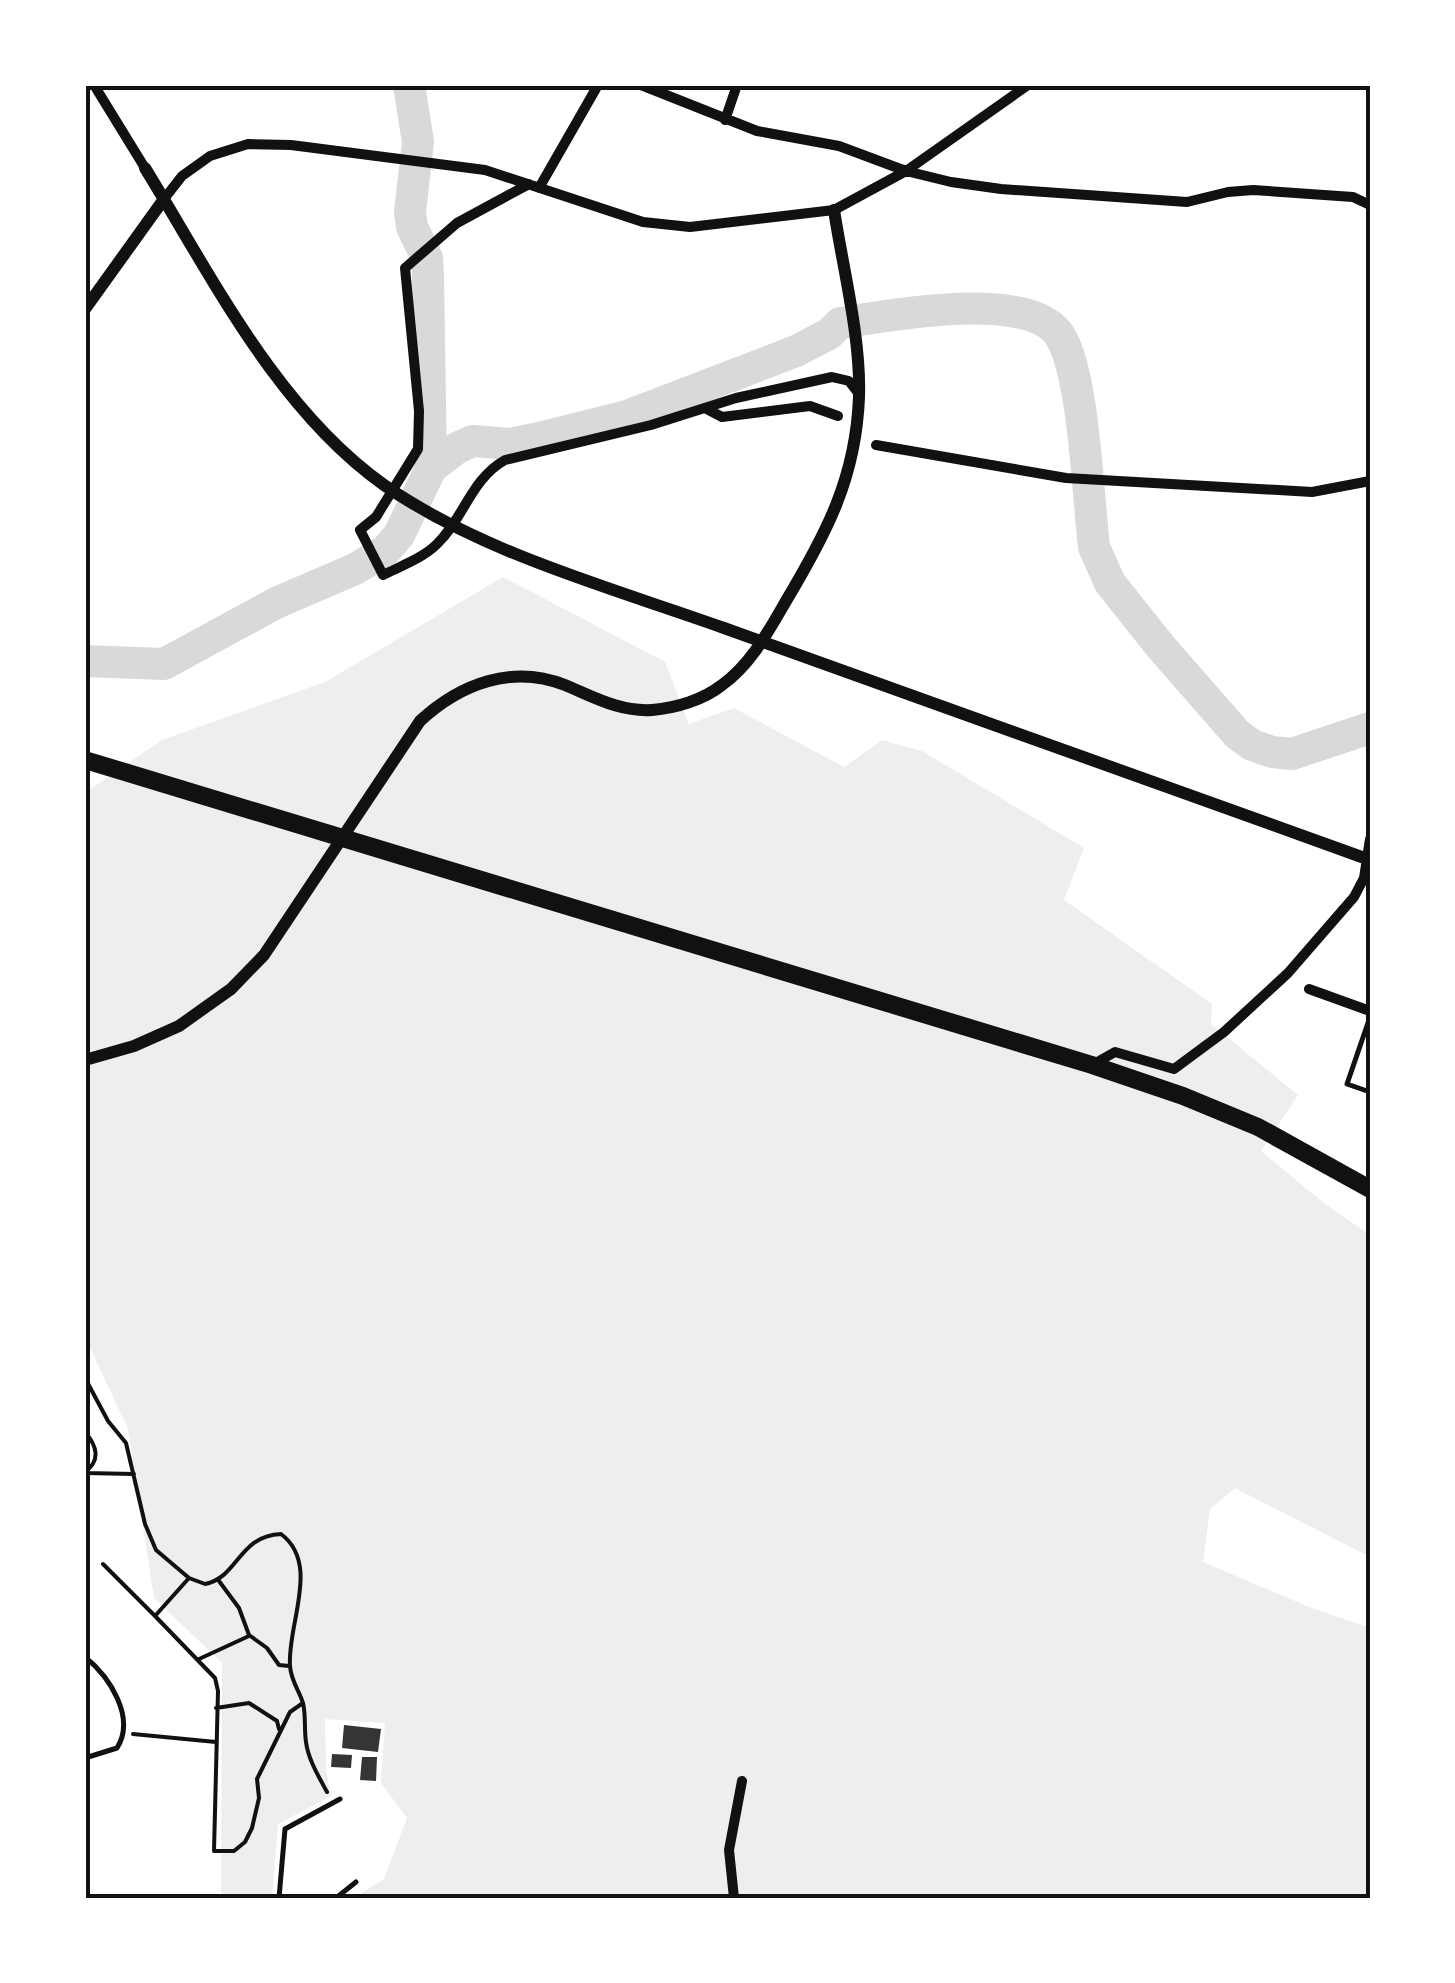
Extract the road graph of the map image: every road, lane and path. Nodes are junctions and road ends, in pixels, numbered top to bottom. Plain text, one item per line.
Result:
1 (94, 85) edge
2 (598, 85) edge
3 (640, 85) edge
4 (738, 85) edge
5 (1028, 85) edge
6 (725, 120) junction
7 (145, 168) joint
8 (906, 171) junction
9 (534, 186) junction
10 (164, 199) junction
11 (1370, 205) edge
12 (834, 210) junction
13 (85, 308) edge
14 (859, 395) junction
15 (705, 408) junction
16 (838, 416) dead end
17 (876, 444) dead end
18 (1370, 481) edge
19 (762, 642) junction
20 (85, 760) edge
21 (342, 836) junction
22 (1370, 839) edge
23 (1369, 859) edge
24 (1309, 990) dead end
25 (1370, 1014) edge
26 (85, 1060) edge
27 (1092, 1065) junction
28 (1370, 1092) edge
29 (1370, 1189) edge
30 (86, 1383) edge
31 (85, 1432) edge
32 (85, 1472) edge
33 (134, 1474) junction
34 (103, 1564) dead end
35 (189, 1578) junction
36 (220, 1582) junction
37 (154, 1616) junction
38 (249, 1636) junction
39 (85, 1658) edge
40 (199, 1659) junction
41 (290, 1666) junction
42 (303, 1702) junction
43 (216, 1708) junction
44 (280, 1732) junction
45 (124, 1733) junction
46 (216, 1742) junction
47 (85, 1758) edge
48 (742, 1781) dead end
49 (327, 1792) dead end
50 (340, 1799) dead end
51 (356, 1882) dead end
52 (280, 1898) edge
53 (336, 1898) edge
54 (734, 1898) edge

1 - 7 street
2 - 9 street
3 - 6 street
4 - 6 street
5 - 8 street
6 - 8 street
7 - 10 street
8 - 11 street
8 - 12 street
9 - 10 street
9 - 12 street
9 - 15 street
10 - 13 street
10 - 19 street
12 - 14 street
14 - 15 street
14 - 19 street
15 - 16 street
17 - 18 street
19 - 21 street
19 - 23 street
20 - 21 highway
21 - 26 street
21 - 27 highway
22 - 23 street
23 - 27 street
24 - 25 street
25 - 28 lane
27 - 29 highway
30 - 33 path
31 - 32 path
32 - 33 path
33 - 35 path
34 - 37 path
35 - 36 path
35 - 37 path
36 - 38 path
36 - 41 path
37 - 40 path
38 - 40 path
38 - 41 path
39 - 45 lane
40 - 43 path
41 - 42 path
42 - 44 path
42 - 49 path
43 - 44 path
43 - 46 path
44 - 46 path
45 - 46 path
45 - 47 lane
48 - 54 street
50 - 52 lane
51 - 53 lane

